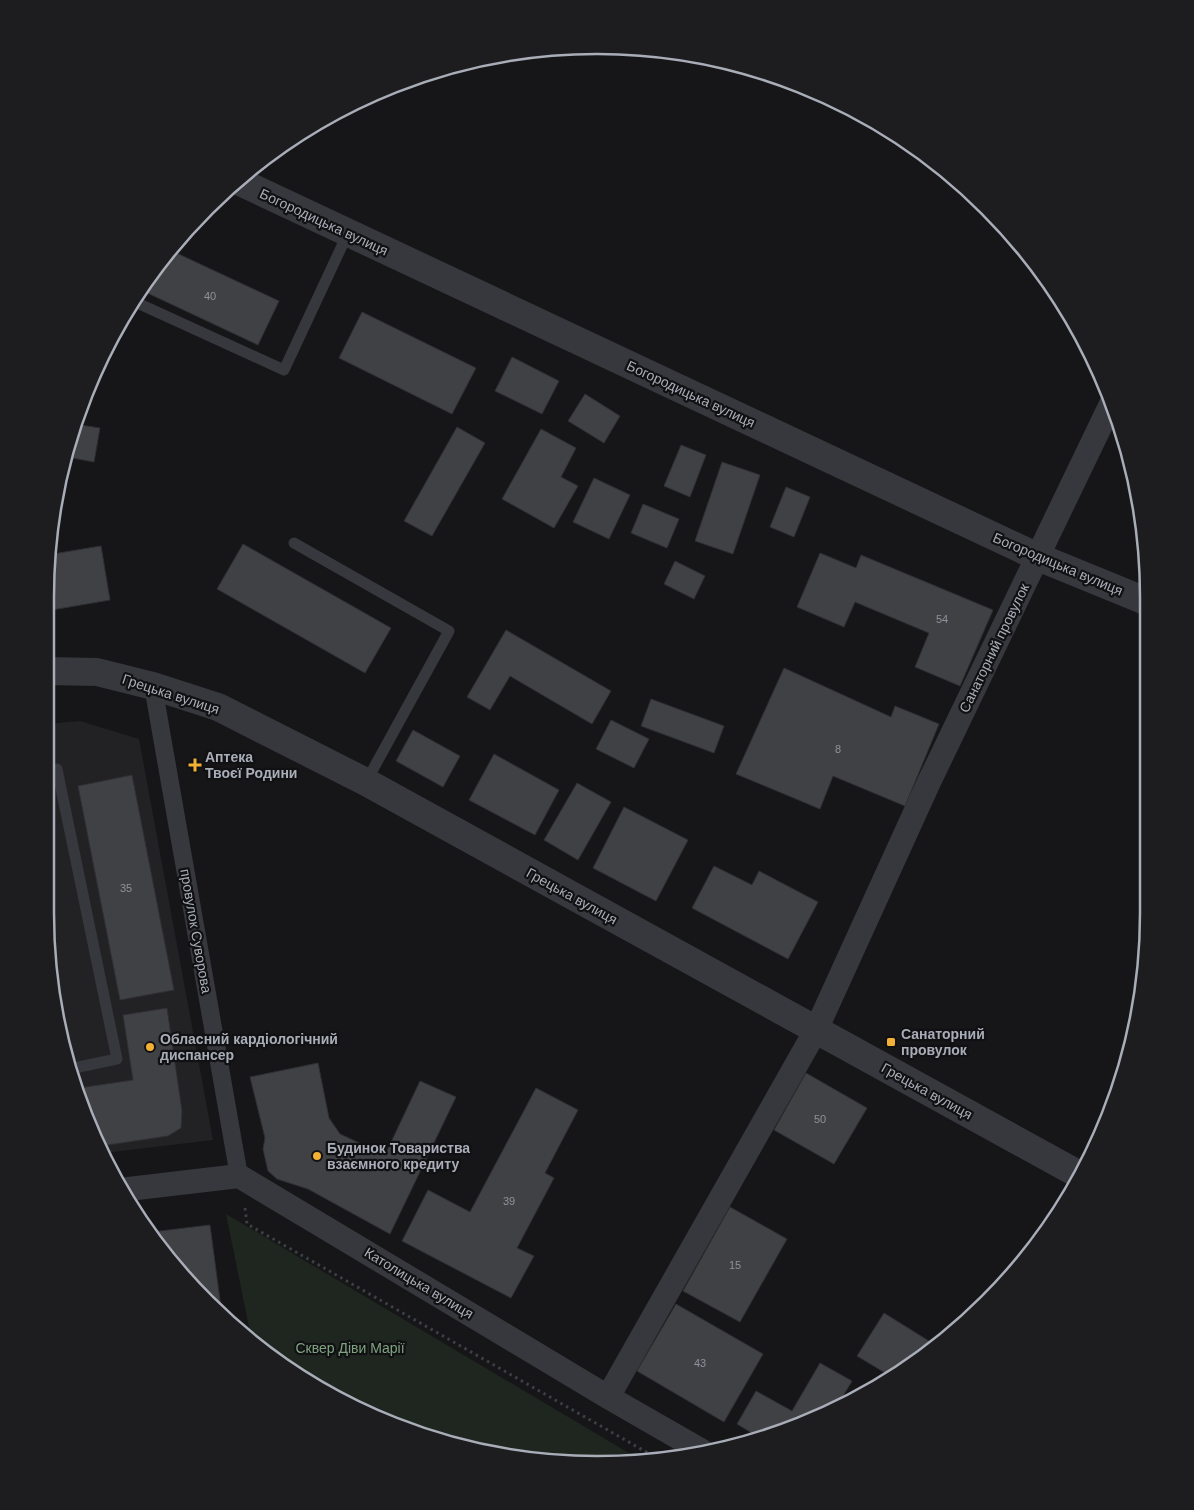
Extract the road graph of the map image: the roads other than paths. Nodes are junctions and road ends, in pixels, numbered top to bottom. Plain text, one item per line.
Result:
1 (245, 184) edge
2 (348, 233) junction
3 (140, 304) edge
4 (1107, 412) edge
5 (294, 543) dead end
6 (1038, 557) junction
7 (1140, 599) edge
8 (54, 671) edge
9 (154, 686) junction
10 (57, 769) dead end
11 (366, 782) junction
12 (816, 1030) junction
13 (76, 1068) edge
14 (1074, 1172) edge
15 (239, 1176) junction
16 (129, 1189) edge
17 (608, 1397) junction
18 (696, 1447) edge

1 - 2 street, Богородицька вулиця
2 - 3 lane
2 - 6 street, Богородицька вулиця
4 - 6 street, Санаторний провулок
5 - 11 lane
6 - 7 street, Богородицька вулиця
6 - 12 street, Санаторний провулок
8 - 9 street, Грецька вулиця
9 - 11 street, Грецька вулиця
9 - 15 street, провулок Суворова
10 - 13 lane
11 - 12 street, Грецька вулиця
12 - 14 street, Грецька вулиця
12 - 17 street, Санаторний провулок
15 - 16 street
15 - 17 street, Католицька вулиця
17 - 18 street, Католицька вулиця

